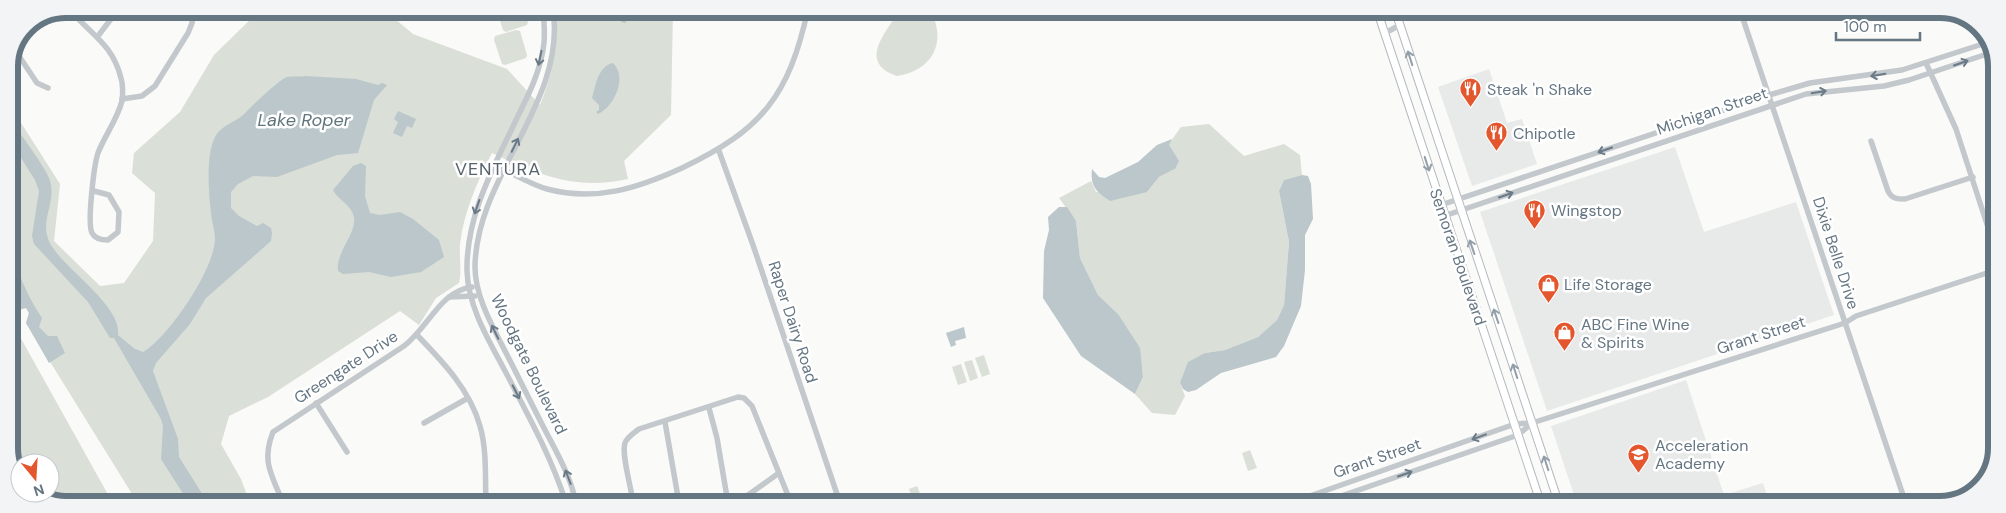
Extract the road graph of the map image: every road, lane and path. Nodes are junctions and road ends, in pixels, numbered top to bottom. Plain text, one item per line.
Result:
1 (79, 18) edge
2 (192, 18) edge
3 (543, 18) edge
4 (552, 18) edge
5 (806, 18) edge
6 (1380, 18) edge
7 (1398, 18) edge
8 (1743, 18) edge
9 (111, 19) dead end
10 (1400, 25) junction
11 (1385, 32) junction
12 (98, 36) junction
13 (1983, 44) edge
14 (1987, 54) edge
15 (18, 55) edge
16 (1926, 63) junction
17 (1929, 73) junction
18 (48, 88) dead end
19 (1769, 95) junction
20 (122, 99) junction
21 (1772, 105) junction
22 (1871, 141) dead end
23 (719, 150) junction
24 (495, 165) junction
25 (504, 170) junction
26 (1972, 177) junction
27 (94, 191) junction
28 (1456, 200) junction
29 (1440, 206) junction
30 (1460, 210) junction
31 (1444, 216) junction
32 (1988, 227) edge
33 (1988, 273) edge
34 (478, 286) junction
35 (468, 287) junction
36 (480, 295) junction
37 (471, 296) junction
38 (450, 297) junction
39 (1845, 323) junction
40 (418, 336) junction
41 (512, 364) junction
42 (504, 368) junction
43 (468, 398) junction
44 (316, 403) junction
45 (709, 408) junction
46 (665, 422) junction
47 (424, 423) dead end
48 (1532, 423) junction
49 (1515, 424) junction
50 (1518, 434) junction
51 (347, 452) dead end
52 (1419, 459) junction
53 (1422, 468) junction
54 (779, 473) junction
55 (1356, 480) junction
56 (1359, 490) junction
57 (280, 496) edge
58 (486, 496) edge
59 (563, 496) edge
60 (574, 496) edge
61 (633, 496) edge
62 (678, 496) edge
63 (727, 496) edge
64 (747, 496) edge
65 (788, 496) edge
66 (838, 496) edge
67 (1310, 496) edge
68 (1341, 496) edge
69 (1538, 496) edge
70 (1556, 496) edge
71 (1903, 496) edge

1 - 12 street
2 - 20 street
3 -> 24 street, Woodgate Boulevard
25 -> 4 street, Woodgate Boulevard
5 - 23 street
6 - 11 main road, Semoran Boulevard
7 - 10 main road, Semoran Boulevard
8 - 19 street, Dixie Belle Drive
9 - 12 street
10 - 11 street
28 -> 10 main road, Semoran Boulevard
11 -> 29 main road, Semoran Boulevard
12 - 20 street
13 - 16 street, Michigan Street
17 -> 14 street, Michigan Street
15 - 18 street
16 - 17 street
16 -> 19 street, Michigan Street
21 -> 17 street, Michigan Street
17 - 26 street
19 - 21 street, Dixie Belle Drive
19 -> 28 street, Michigan Street
20 - 27 street
30 -> 21 street, Michigan Street
21 - 39 street, Dixie Belle Drive
22 - 26 street
23 - 25 street
23 - 66 street, Raper Dairy Road
24 - 25 street
24 -> 35 street, Woodgate Boulevard
25 - 34 street, Woodgate Boulevard
26 - 32 street
27 - 27 street
28 - 29 street, Michigan Street
28 - 30 main road, Semoran Boulevard
29 - 31 main road, Semoran Boulevard
30 - 31 street, Michigan Street
48 -> 30 main road, Semoran Boulevard
31 - 49 main road, Semoran Boulevard
33 - 39 street, Grant Street
34 - 35 street, Greengate Drive
34 - 36 street, Woodgate Boulevard
35 - 37 street, Woodgate Boulevard
35 - 38 street, Greengate Drive
36 - 37 street
41 -> 36 street, Woodgate Boulevard
37 - 38 street
37 - 42 street, Woodgate Boulevard
38 - 40 street, Greengate Drive
39 - 48 street, Grant Street
39 - 71 street, Dixie Belle Drive
40 - 43 street
40 - 44 street, Greengate Drive
41 - 42 street
60 -> 41 street, Woodgate Boulevard
42 -> 59 street, Woodgate Boulevard
43 - 47 street
43 - 58 street
44 - 51 street
44 - 57 street, Greengate Drive
45 - 46 street
45 - 54 street
45 - 63 street
46 - 61 street
46 - 62 street
48 - 49 street, Grant Street
48 - 50 street, Grant Street
70 -> 48 main road, Semoran Boulevard
49 - 50 main road, Semoran Boulevard
49 -> 52 street, Grant Street
50 - 53 street, Grant Street
50 - 69 main road, Semoran Boulevard
52 - 53 street
52 - 55 street, Grant Street
56 -> 53 street, Grant Street
54 - 64 street
54 - 65 street
55 - 56 street
55 - 67 street, Grant Street
56 - 68 street, Grant Street

